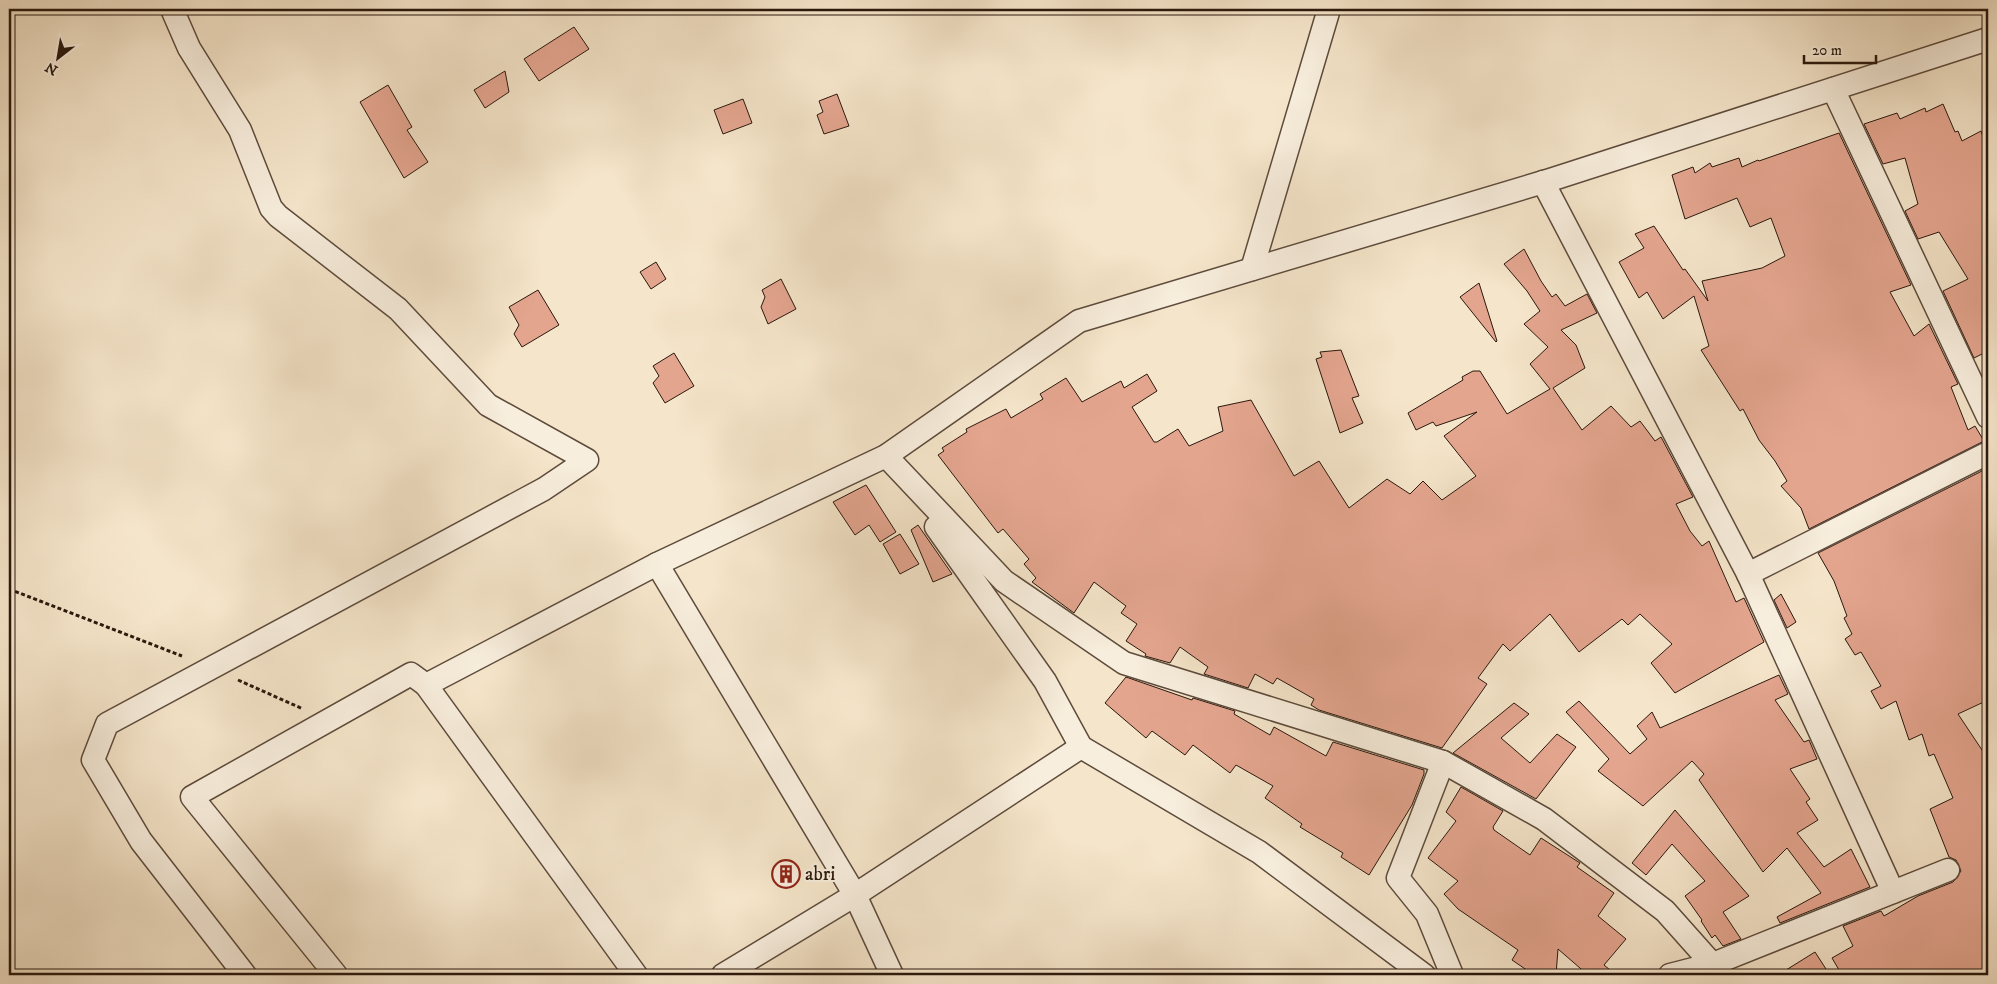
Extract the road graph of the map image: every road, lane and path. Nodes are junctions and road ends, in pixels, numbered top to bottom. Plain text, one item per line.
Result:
1 (172, 9) edge
2 (1329, 9) edge
3 (1988, 39) edge
4 (1833, 89) junction
5 (1543, 182) junction
6 (1252, 269) junction
7 (1988, 417) edge
8 (1988, 453) edge
9 (886, 456) junction
10 (657, 564) junction
11 (1748, 574) junction
12 (9, 589) edge
13 (211, 667) junction
14 (426, 685) junction
15 (329, 720) junction
16 (1081, 747) junction
17 (1443, 762) junction
18 (1948, 870) dead end
19 (1893, 892) junction
20 (855, 895) junction
21 (1718, 970) edge
22 (245, 975) edge
23 (336, 975) edge
24 (636, 975) edge
25 (723, 975) edge
26 (892, 975) edge
27 (1424, 975) edge
28 (1452, 975) edge
29 (1670, 975) edge

1 - 13 street
2 - 6 street
3 - 4 street
4 - 5 street
4 - 7 street
5 - 6 street
5 - 11 street
6 - 9 street
8 - 11 street
9 - 10 street
9 - 16 street
9 - 17 street
10 - 14 street
10 - 20 street
11 - 19 street
12 - 13 path
13 - 15 path
13 - 22 street
14 - 15 street
14 - 24 street
15 - 23 street
16 - 20 street
16 - 27 street
17 - 21 street
17 - 28 street
18 - 19 street
19 - 21 street
20 - 25 street
20 - 26 street
21 - 29 street

